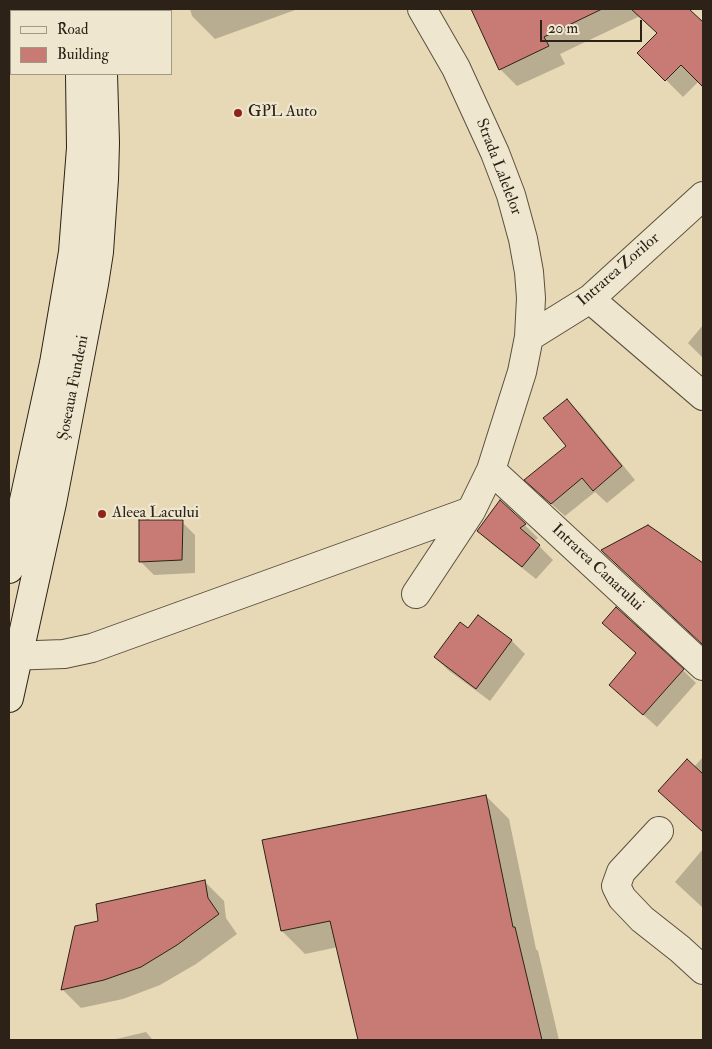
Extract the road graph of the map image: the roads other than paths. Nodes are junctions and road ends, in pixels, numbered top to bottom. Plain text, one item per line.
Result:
1 (422, 9) edge
2 (80, 75) edge
3 (102, 75) edge
4 (703, 196) edge
5 (590, 299) junction
6 (529, 337) junction
7 (703, 396) edge
8 (491, 470) junction
9 (471, 511) junction
10 (9, 569) edge
11 (416, 594) dead end
12 (13, 656) edge
13 (703, 666) edge
14 (9, 698) edge
15 (659, 831) dead end
16 (703, 970) edge

1 - 6 street, Strada Lalelelor
2 - 10 street, Șoseaua Fundeni
3 - 12 street, Șoseaua Fundeni
4 - 5 street, Intrarea Zorilor
5 - 6 street, Intrarea Zorilor
5 - 7 street
6 - 8 street, Strada Lalelelor
8 - 9 street, Strada Lalelelor
8 - 13 street, Intrarea Canarului
9 - 11 street, Strada Lalelelor
9 - 12 street
12 - 14 street, Șoseaua Fundeni
15 - 16 street

